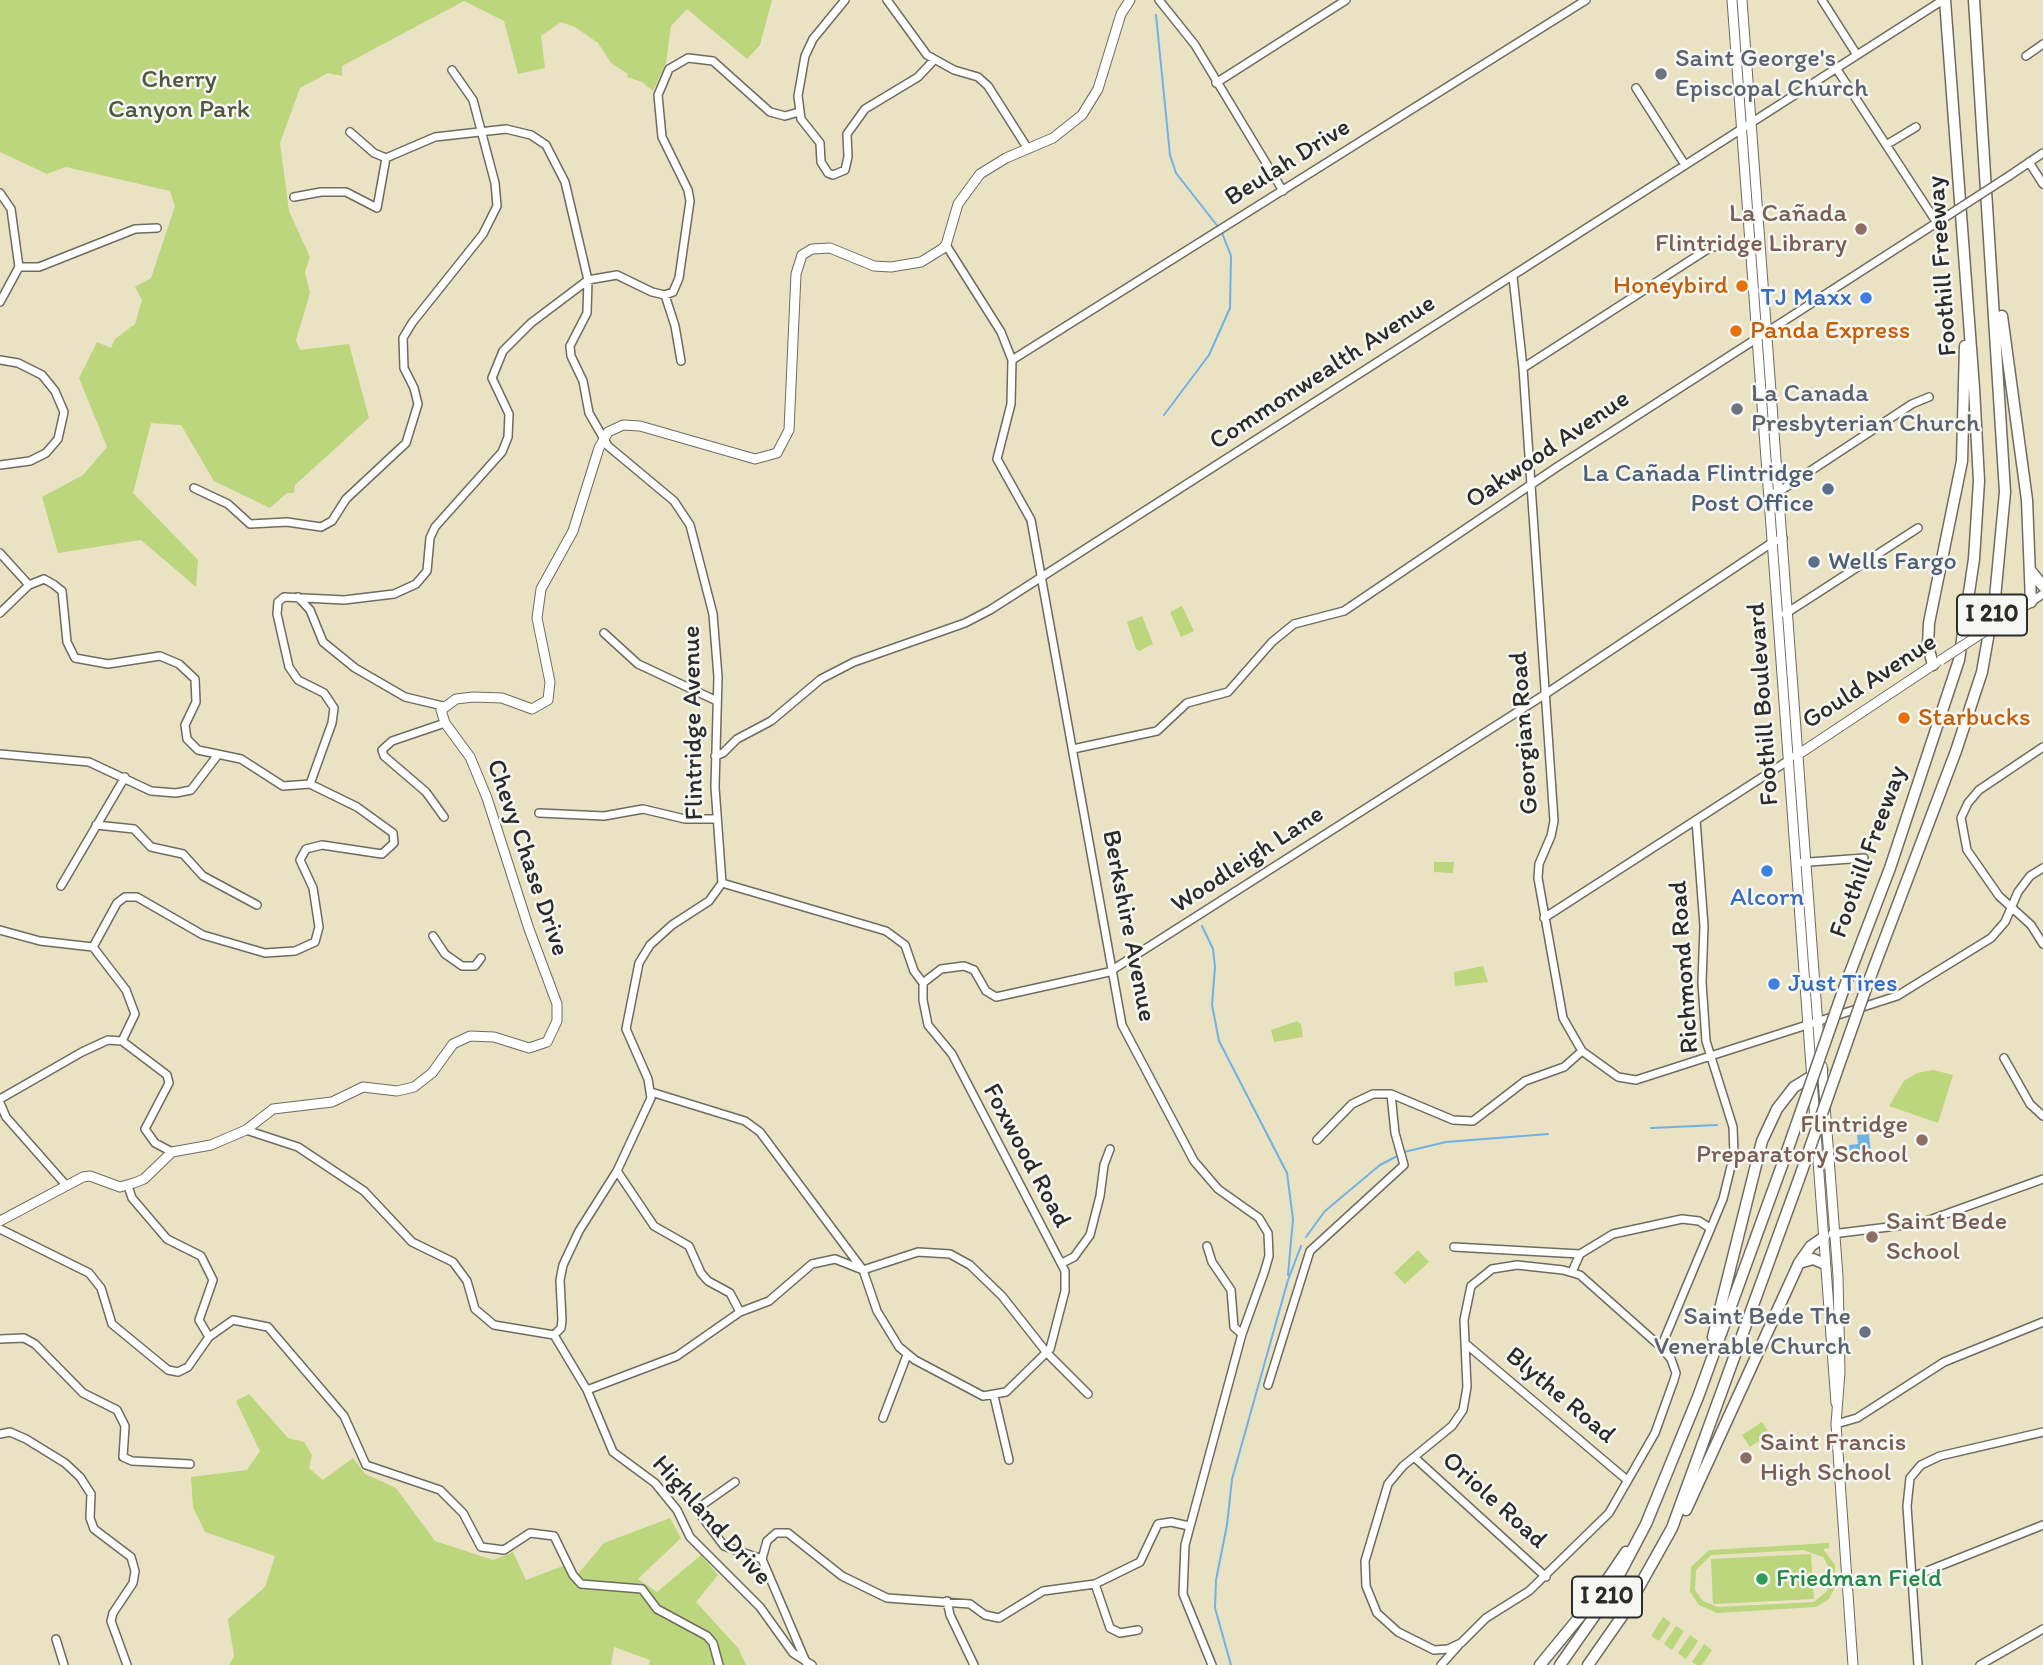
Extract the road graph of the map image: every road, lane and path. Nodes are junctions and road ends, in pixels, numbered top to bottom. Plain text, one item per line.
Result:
1 (845, 0) edge
2 (887, 0) edge
3 (1130, 0) edge
4 (1158, 0) edge
5 (1346, 0) edge
6 (1586, 0) edge
7 (1732, 0) edge
8 (1742, 0) edge
9 (1822, 0) edge
10 (1937, 2) edge
11 (1974, 4) edge
12 (2043, 44) edge
13 (1857, 55) junction
14 (2025, 56) dead end
15 (934, 60) junction
16 (1836, 68) junction
17 (452, 70) dead end
18 (1216, 83) junction
19 (1636, 88) dead end
20 (799, 112) junction
21 (1750, 124) junction
22 (1916, 127) dead end
23 (1741, 130) junction
24 (481, 131) junction
25 (350, 132) dead end
26 (1886, 145) junction
27 (1028, 149) junction
28 (2043, 153) edge
29 (386, 158) junction
30 (2029, 162) junction
31 (1685, 165) junction
32 (2043, 184) edge
33 (1283, 191) junction
34 (0, 193) edge
35 (294, 197) dead end
36 (1988, 219) junction
37 (1940, 220) junction
38 (157, 228) dead end
39 (1759, 243) junction
40 (1749, 244) junction
41 (946, 245) junction
42 (19, 267) junction
43 (1513, 277) junction
44 (587, 280) junction
45 (1965, 280) junction
46 (665, 295) junction
47 (0, 302) edge
48 (1767, 333) junction
49 (1756, 340) junction
50 (0, 360) edge
51 (681, 360) dead end
52 (1012, 360) junction
53 (1523, 368) junction
54 (1929, 397) dead end
55 (604, 438) junction
56 (0, 465) edge
57 (1529, 487) junction
58 (194, 488) dead end
59 (1775, 493) junction
60 (1918, 528) dead end
61 (1783, 538) junction
62 (1773, 542) junction
63 (0, 553) edge
64 (2029, 568) junction
65 (1042, 577) junction
66 (29, 585) junction
67 (2043, 586) edge
68 (2043, 594) edge
69 (298, 596) junction
70 (2031, 602) junction
71 (1788, 611) junction
72 (0, 613) edge
73 (1779, 619) junction
74 (604, 633) dead end
75 (1937, 663) junction
76 (1544, 695) junction
77 (717, 701) junction
78 (443, 706) junction
79 (445, 723) junction
80 (2043, 747) edge
81 (1073, 749) junction
82 (0, 754) edge
83 (1798, 754) junction
84 (715, 755) junction
85 (217, 756) junction
86 (1789, 760) junction
87 (125, 777) junction
88 (310, 784) junction
89 (539, 813) dead end
90 (444, 817) dead end
91 (716, 819) junction
92 (1696, 820) junction
93 (96, 825) junction
94 (1864, 858) dead end
95 (1801, 863) junction
96 (2043, 868) edge
97 (722, 883) junction
98 (61, 886) dead end
99 (257, 905) dead end
100 (2011, 907) junction
101 (1544, 918) junction
102 (0, 930) edge
103 (433, 936) dead end
104 (2043, 944) edge
105 (93, 947) junction
106 (481, 958) dead end
107 (1114, 970) junction
108 (923, 983) junction
109 (1817, 1022) junction
110 (1806, 1025) junction
111 (122, 1041) junction
112 (1582, 1051) junction
113 (1710, 1056) junction
114 (2004, 1058) dead end
115 (1822, 1070) junction
116 (1810, 1075) junction
117 (650, 1092) junction
118 (1391, 1094) junction
119 (0, 1101) edge
120 (2043, 1116) edge
121 (261, 1119) junction
122 (247, 1130) junction
123 (263, 1138) junction
124 (1317, 1140) dead end
125 (1110, 1149) dead end
126 (172, 1152) junction
127 (618, 1171) junction
128 (2043, 1179) edge
129 (65, 1184) junction
130 (128, 1186) junction
131 (0, 1221) edge
132 (1710, 1228) junction
133 (0, 1229) edge
134 (1829, 1235) junction
135 (1207, 1246) dead end
136 (1454, 1247) dead end
137 (1580, 1254) junction
138 (1062, 1263) junction
139 (1798, 1263) junction
140 (1825, 1264) junction
141 (863, 1270) junction
142 (1572, 1272) junction
143 (740, 1312) junction
144 (2043, 1322) edge
145 (1242, 1334) junction
146 (554, 1335) junction
147 (209, 1337) junction
148 (0, 1339) edge
149 (1466, 1344) junction
150 (1661, 1347) junction
151 (1047, 1353) junction
152 (907, 1355) junction
153 (1268, 1385) dead end
154 (587, 1390) junction
155 (1088, 1394) dead end
156 (994, 1396) junction
157 (1698, 1397) junction
158 (1836, 1405) junction
159 (883, 1418) dead end
160 (1836, 1424) junction
161 (2043, 1432) edge
162 (0, 1434) edge
163 (1414, 1457) junction
164 (1009, 1460) dead end
165 (190, 1464) dead end
166 (1627, 1480) junction
167 (735, 1482) dead end
168 (1646, 1524) junction
169 (2043, 1525) edge
170 (1189, 1526) junction
171 (762, 1559) junction
172 (1655, 1560) junction
173 (1546, 1577) junction
174 (1912, 1577) junction
175 (1096, 1584) junction
176 (947, 1601) junction
177 (2043, 1629) edge
178 (1138, 1630) dead end
179 (56, 1639) dead end
180 (1461, 1643) junction
181 (809, 1664) edge
182 (1589, 1664) edge
183 (64, 1665) edge
184 (127, 1665) edge
185 (719, 1665) edge
186 (974, 1665) edge
187 (1212, 1665) edge
188 (1441, 1665) edge
189 (1540, 1665) edge
190 (1560, 1665) edge
191 (1853, 1665) edge
192 (1918, 1665) edge
193 (1980, 1665) edge

1 - 20 street
2 - 15 street
3 - 27 main road
4 - 18 street
5 - 18 street
6 - 33 street, Beulah Drive
7 - 23 main road, Foothill Boulevard
8 - 21 main road, Foothill Boulevard
9 - 13 street
10 - 13 street, Commonwealth Avenue
10 - 45 highway, Foothill Freeway / I 210
11 - 36 highway, Foothill Freeway / I 210
12 - 14 street
13 - 16 street, Commonwealth Avenue
15 - 20 street
15 - 27 street
16 - 21 street, Commonwealth Avenue
16 - 26 street
17 - 24 street
18 - 33 street
19 - 31 street
20 - 46 street
21 - 23 street, Commonwealth Avenue
21 - 39 main road, Foothill Boulevard
22 - 26 street
23 - 31 street, Commonwealth Avenue
23 - 40 main road, Foothill Boulevard
24 - 29 street, Flintridge Avenue
24 - 44 street, Flintridge Avenue
24 - 58 street
25 - 29 street
26 - 37 street
27 - 41 main road
28 - 30 street, Oakwood Avenue
29 - 35 street
30 - 32 street
30 - 37 street, Oakwood Avenue, bridge
31 - 43 street, Commonwealth Avenue
33 - 52 street, Beulah Drive
34 - 42 street
36 - 64 highway
36 - 172 highway, Foothill Freeway / I 210, bridge
37 - 48 street, Oakwood Avenue
38 - 42 street
39 - 40 street
39 - 48 main road, Foothill Boulevard
40 - 49 main road, Foothill Boulevard
40 - 53 street
41 - 52 street, Berkshire Avenue
41 - 55 main road
42 - 47 street
43 - 53 street, Georgian Road
43 - 65 street, Commonwealth Avenue
44 - 46 street
44 - 55 street, Flintridge Avenue
44 - 69 street
45 - 75 highway
45 - 157 highway, Foothill Freeway / I 210, bridge
46 - 51 street
48 - 49 street, Oakwood Avenue
48 - 59 main road, Foothill Boulevard
49 - 57 street, Oakwood Avenue
49 - 59 main road, Foothill Boulevard
50 - 56 street
52 - 65 street, Berkshire Avenue
53 - 57 street, Georgian Road
54 - 59 street
55 - 77 street, Flintridge Avenue
55 - 78 main road
57 - 76 street, Georgian Road
57 - 81 street, Oakwood Avenue
59 - 61 main road, Foothill Boulevard
59 - 62 main road, Foothill Boulevard
60 - 71 street
61 - 62 street, Woodleigh Lane
61 - 71 main road, Foothill Boulevard
62 - 73 main road, Foothill Boulevard
62 - 76 street, Woodleigh Lane
63 - 66 street
64 - 67 highway
64 - 70 highway
65 - 81 street, Berkshire Avenue
65 - 84 street, Commonwealth Avenue
66 - 72 street
66 - 85 street
68 - 70 street, Gould Avenue
69 - 78 street
69 - 88 street
70 - 75 main road, Gould Avenue, bridge
71 - 73 street
71 - 83 main road, Foothill Boulevard
73 - 86 main road, Foothill Boulevard
74 - 77 street
75 - 83 main road, Gould Avenue
76 - 101 street, Georgian Road
76 - 107 street, Woodleigh Lane
77 - 84 street, Flintridge Avenue
78 - 79 main road, Chevy Chase Drive
79 - 90 street
79 - 121 main road, Chevy Chase Drive
80 - 100 street
81 - 107 street, Berkshire Avenue
82 - 87 street
83 - 86 main road, Gould Avenue
83 - 95 main road, Foothill Boulevard
84 - 91 street, Flintridge Avenue
85 - 87 street
85 - 88 street
86 - 92 street, Gould Avenue
86 - 95 main road, Foothill Boulevard
87 - 93 street
88 - 105 street
89 - 91 street
91 - 97 street, Flintridge Avenue
92 - 101 street, Gould Avenue
92 - 113 street, Richmond Road
93 - 98 street
93 - 99 street
94 - 95 street
95 - 109 main road, Foothill Boulevard
95 - 110 main road, Foothill Boulevard
96 - 100 street, Georgian Road
97 - 108 street
97 - 117 street
100 - 104 street
100 - 109 street, Georgian Road
101 - 112 street, Georgian Road
102 - 105 street
103 - 106 street
105 - 111 street
107 - 108 street, Woodleigh Lane
107 - 145 street, Berkshire Avenue
108 - 138 street, Foxwood Road
109 - 110 street, Georgian Road
109 - 115 main road, Foothill Boulevard
110 - 113 street, Georgian Road
110 - 116 main road, Foothill Boulevard
111 - 119 street
111 - 126 street
112 - 113 street, Georgian Road
112 - 118 street
113 - 132 street, Richmond Road
114 - 120 street
115 - 116 highway
115 - 134 main road, Foothill Boulevard
116 - 134 main road, Foothill Boulevard
116 - 157 highway
117 - 127 street
117 - 141 street
118 - 124 street
118 - 153 street
119 - 129 street
121 - 122 main road, Chevy Chase Drive
121 - 123 street
122 - 123 street
122 - 126 main road, Chevy Chase Drive
123 - 146 street
125 - 138 street
126 - 130 main road
127 - 143 street
127 - 146 street
128 - 134 street
129 - 130 main road
129 - 131 main road
130 - 147 street
132 - 137 street
132 - 150 street, Richmond Road
133 - 147 street
134 - 139 highway
134 - 140 main road, Foothill Boulevard
134 - 158 main road, Foothill Boulevard
135 - 145 street
136 - 137 street
137 - 142 street
138 - 151 street, Foxwood Road
139 - 140 highway
139 - 172 highway
140 - 158 main road, Foothill Boulevard
141 - 143 street
141 - 151 street
141 - 152 street
142 - 149 street
142 - 150 street
143 - 154 street
144 - 160 street
145 - 170 street, Berkshire Avenue
146 - 154 street, Highland Drive
147 - 185 street
148 - 165 street
149 - 163 street
149 - 166 street, Blythe Road
150 - 166 street
151 - 155 street
151 - 156 street
152 - 156 street
152 - 159 street
154 - 181 street, Highland Drive
156 - 164 street
157 - 168 highway, Foothill Freeway / I 210
158 - 160 main road, Foothill Boulevard
160 - 191 main road, Foothill Boulevard
161 - 174 street
162 - 184 street
163 - 173 street, Oriole Road
163 - 180 street
166 - 173 street
167 - 171 street
168 - 189 highway
168 - 190 highway, Foothill Freeway / I 210
169 - 174 street
170 - 175 street
170 - 187 street, Berkshire Avenue
171 - 176 street
171 - 181 street
172 - 182 highway, Foothill Freeway / I 210
173 - 180 street
174 - 192 street
175 - 176 street
175 - 178 street
176 - 186 street
177 - 193 street
179 - 183 street
180 - 188 street

